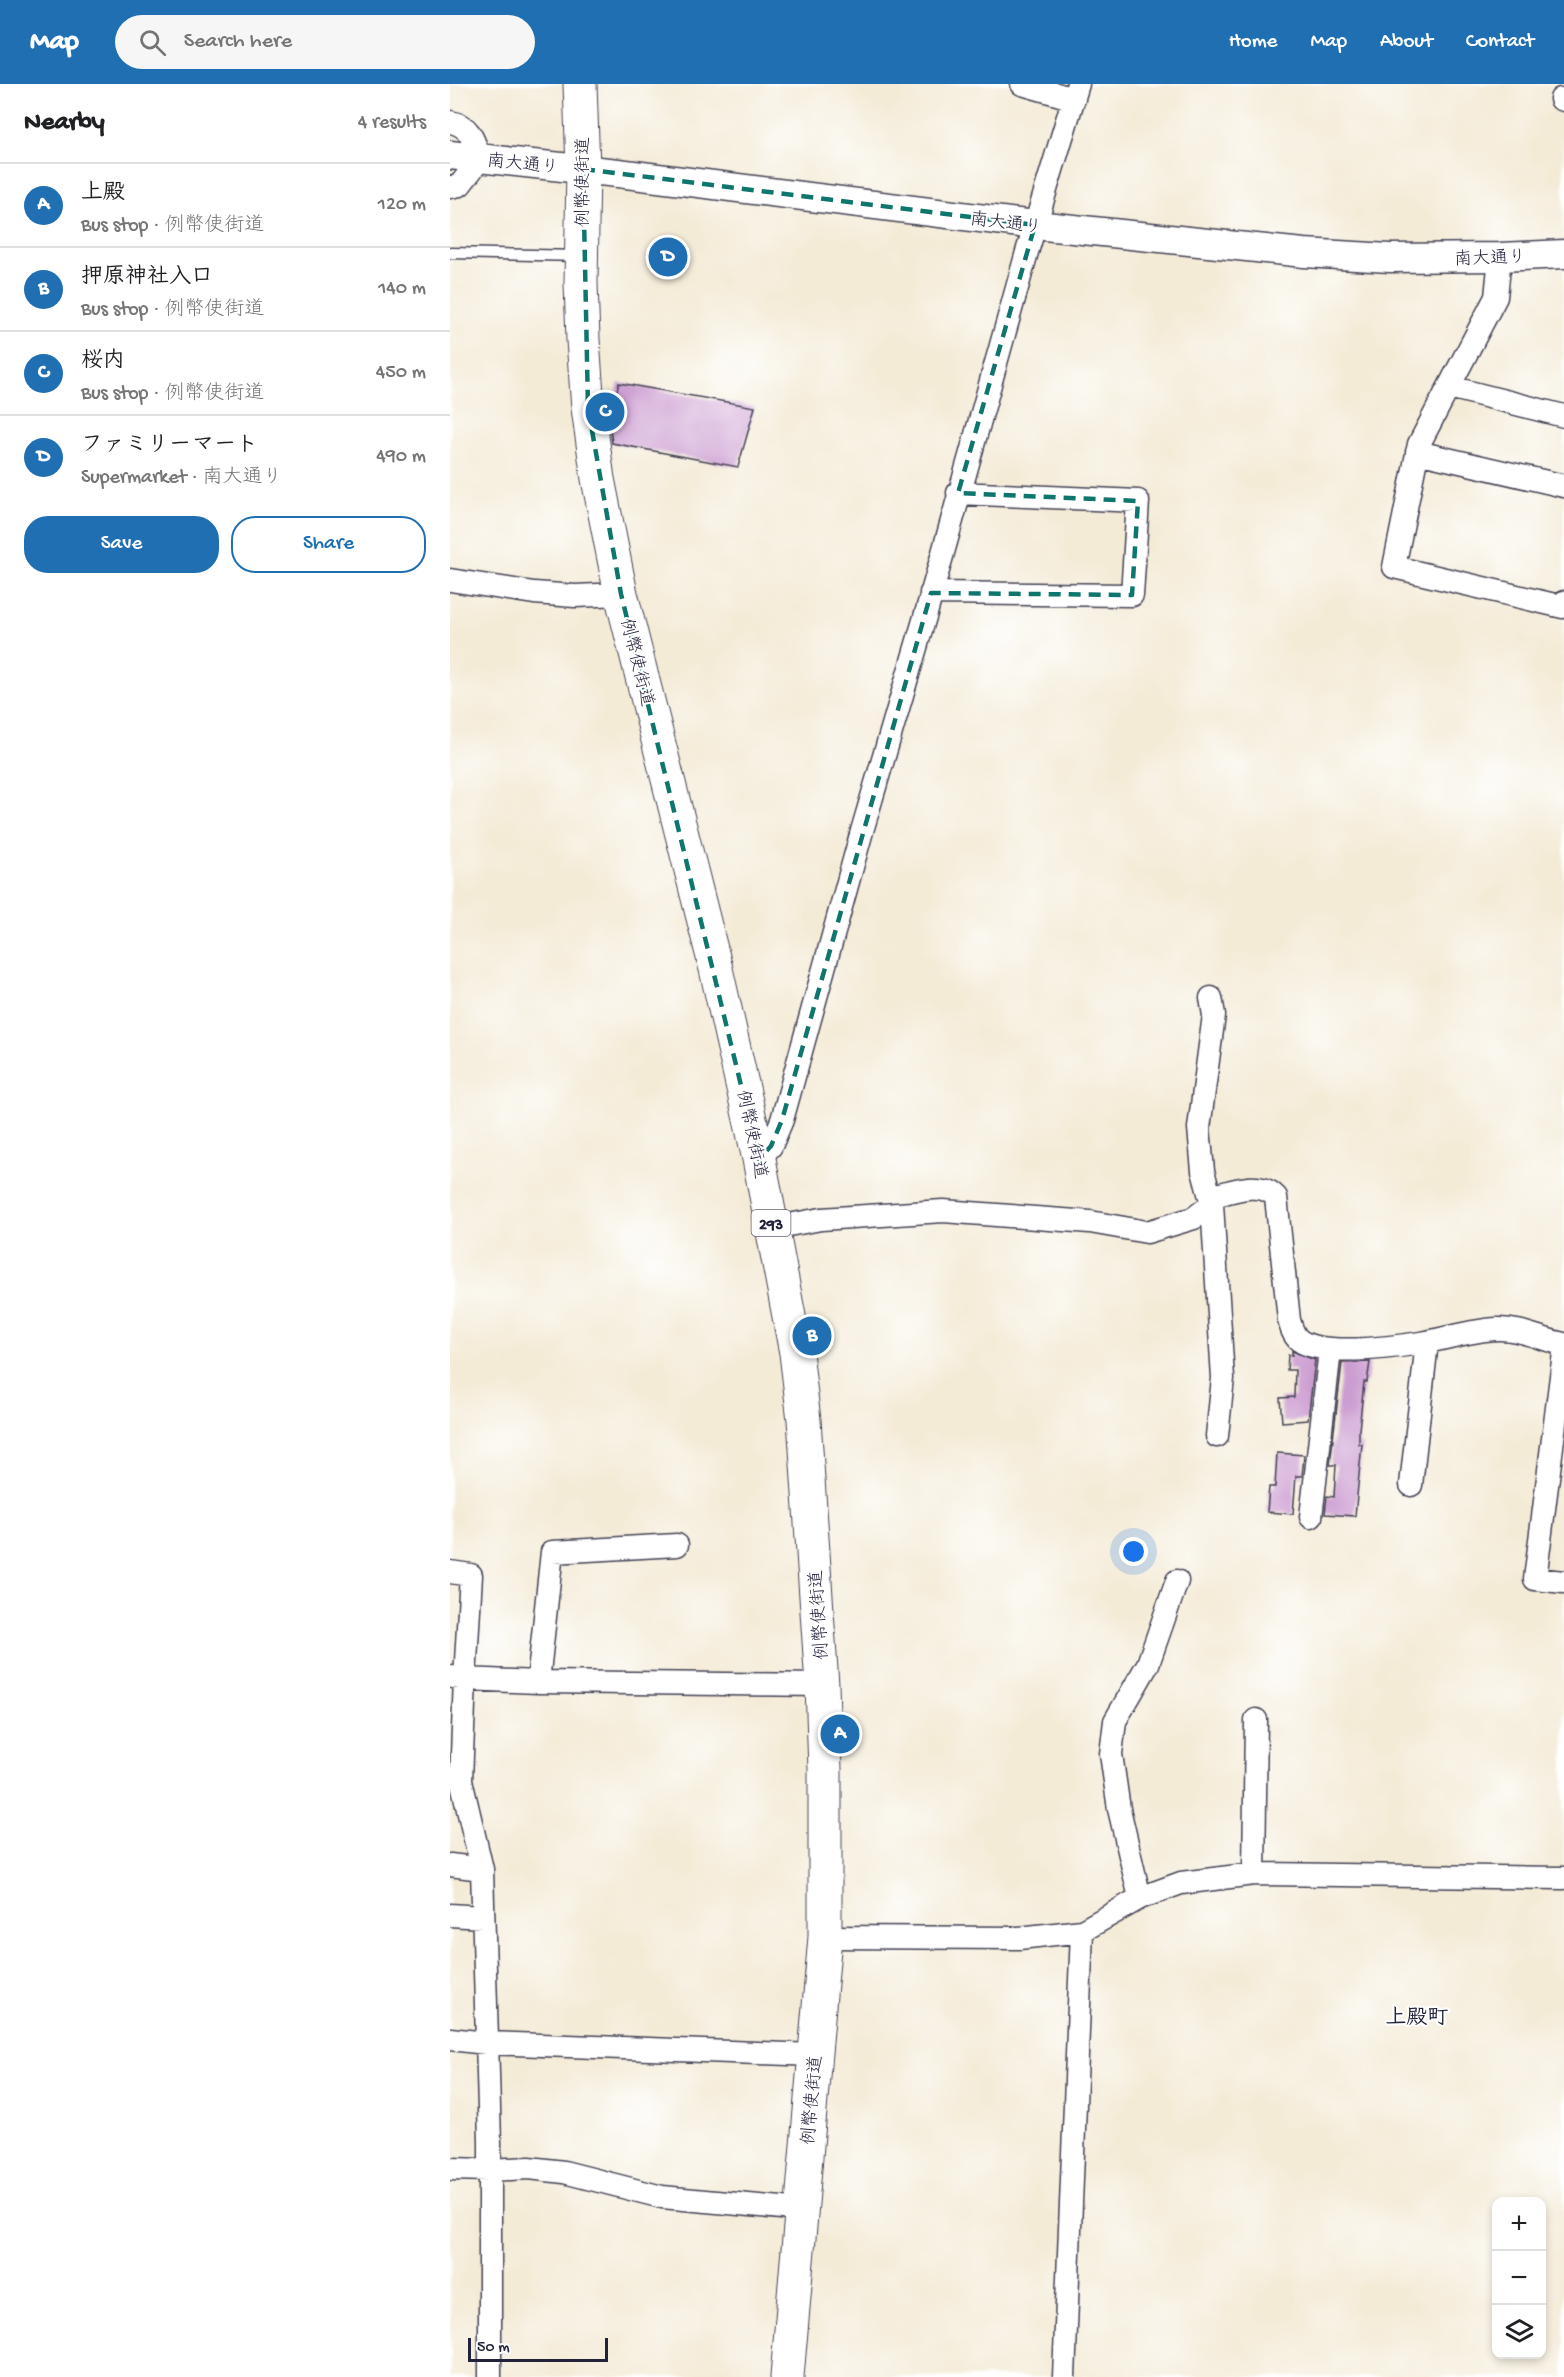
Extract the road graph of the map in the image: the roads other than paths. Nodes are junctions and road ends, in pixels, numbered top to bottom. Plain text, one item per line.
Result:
1 (580, 84) edge
2 (1022, 84) edge
3 (1076, 91) edge
4 (450, 122) edge
5 (450, 155) edge
6 (480, 159) junction
7 (583, 169) junction
8 (450, 187) edge
9 (1035, 225) junction
10 (450, 253) edge
11 (1564, 254) edge
12 (582, 256) junction
13 (1500, 257) junction
14 (1449, 387) junction
15 (1564, 416) edge
16 (1417, 452) junction
17 (1564, 486) edge
18 (958, 493) junction
19 (450, 580) edge
20 (931, 593) junction
21 (621, 594) junction
22 (1564, 602) edge
23 (1211, 998) dead end
24 (759, 1159) junction
25 (1211, 1201) junction
26 (772, 1228) junction
27 (1427, 1342) junction
28 (1564, 1344) edge
29 (1330, 1350) junction
30 (1564, 1353) edge
31 (1217, 1436) dead end
32 (1411, 1485) dead end
33 (1311, 1517) dead end
34 (677, 1545) dead end
35 (450, 1572) edge
36 (1177, 1581) dead end
37 (1564, 1582) edge
38 (458, 1678) edge
39 (538, 1682) junction
40 (822, 1685) junction
41 (1256, 1720) dead end
42 (455, 1779) edge
43 (450, 1865) edge
44 (482, 1869) junction
45 (1254, 1874) junction
46 (1564, 1878) edge
47 (1140, 1898) junction
48 (450, 1915) edge
49 (482, 1917) junction
50 (1082, 1931) junction
51 (825, 1937) junction
52 (450, 2039) edge
53 (486, 2043) junction
54 (815, 2055) junction
55 (450, 2169) edge
56 (489, 2170) junction
57 (803, 2210) junction
58 (490, 2377) edge
59 (787, 2377) edge
60 (1064, 2377) edge

1 - 7 highway, 例幣使街道 / 293
2 - 3 street
3 - 9 street
4 - 6 street
5 - 6 street, 南大通り
6 - 7 street, 南大通り
6 - 8 street
7 - 9 street, 南大通り
7 - 12 highway, 例幣使街道 / 293
9 - 13 street, 南大通り
9 - 18 street
10 - 12 lane
11 - 13 street, 南大通り
12 - 21 highway, 例幣使街道 / 293
13 - 14 street
14 - 15 street
14 - 16 street
16 - 17 street
16 - 22 street
18 - 20 street
18 - 20 street
19 - 21 street
20 - 24 street
21 - 24 highway, 例幣使街道 / 293
23 - 25 street
24 - 26 highway, 例幣使街道 / 293
25 - 26 street
25 - 29 street
25 - 31 street
26 - 40 highway, 例幣使街道 / 293
27 - 28 street
27 - 29 street
27 - 32 street
29 - 33 street
30 - 37 street
34 - 39 street
35 - 38 street
36 - 47 street
38 - 39 street
38 - 42 street
39 - 40 street
40 - 51 highway, 例幣使街道 / 293
41 - 45 street
42 - 44 street
43 - 44 street
44 - 49 street
45 - 46 street
45 - 47 street
47 - 50 street
48 - 49 street
49 - 53 street
50 - 51 street
50 - 60 street
51 - 54 highway, 例幣使街道 / 293
52 - 53 street
53 - 54 street
53 - 56 street
54 - 57 highway, 例幣使街道 / 293
55 - 56 street
56 - 57 street
56 - 58 street
57 - 59 highway, 例幣使街道 / 293

